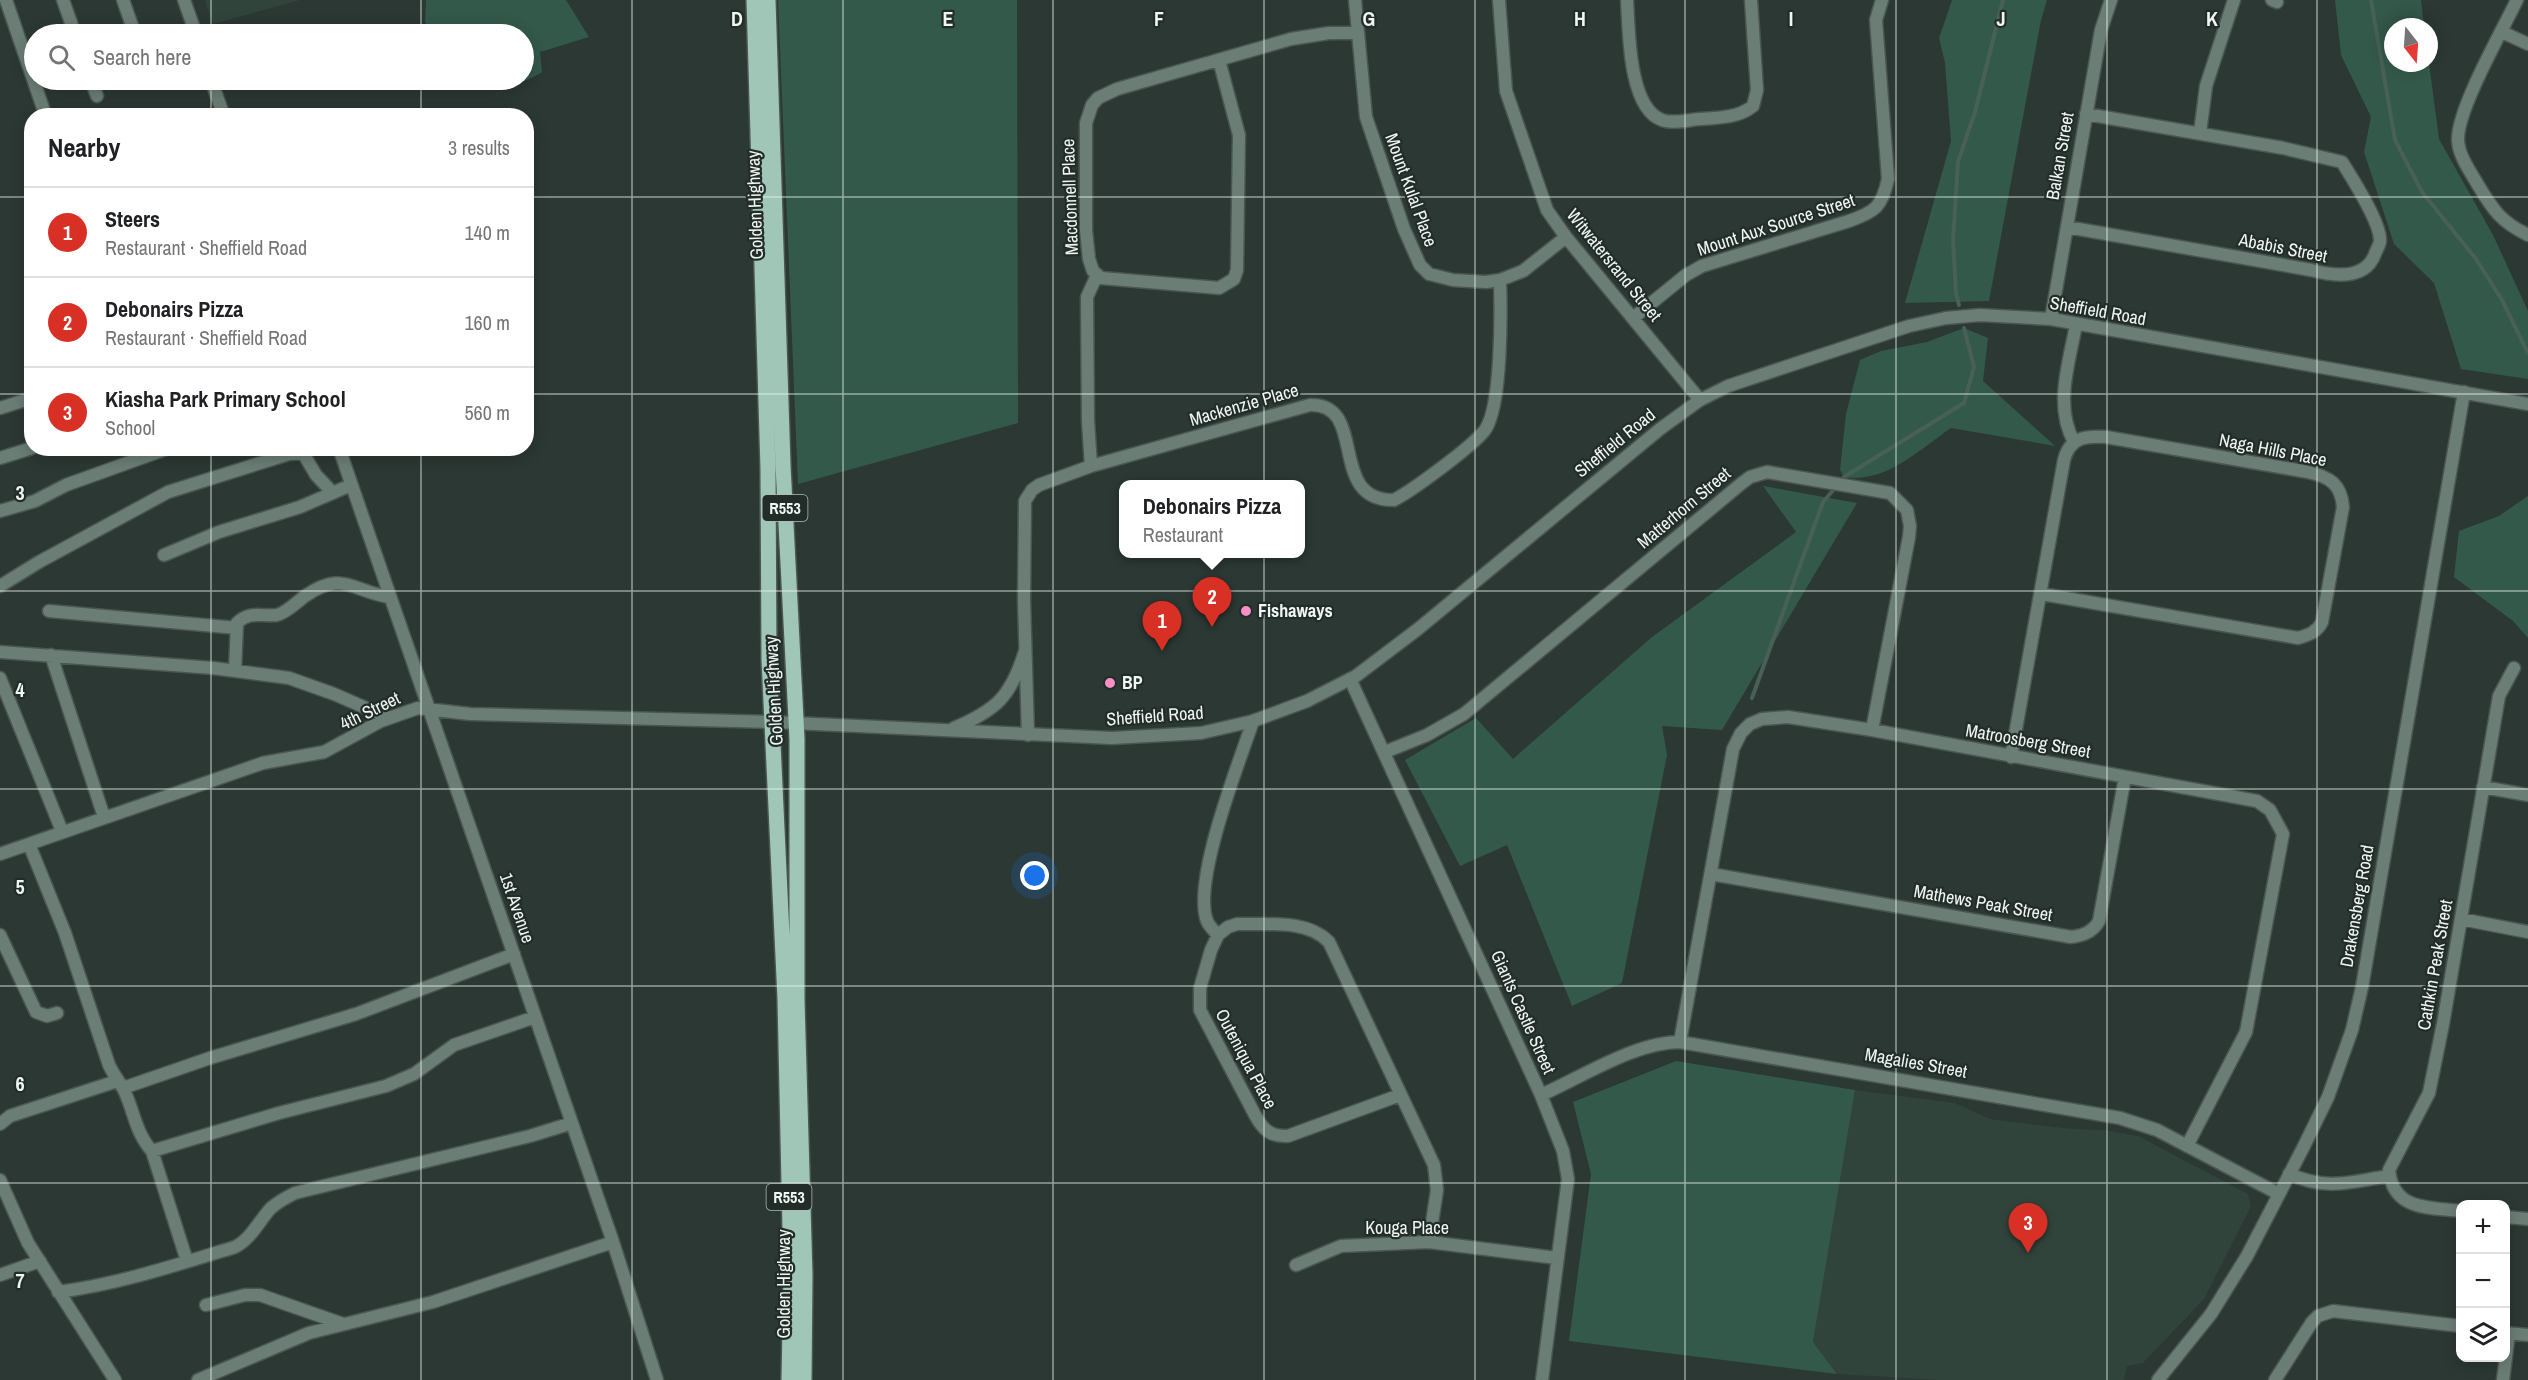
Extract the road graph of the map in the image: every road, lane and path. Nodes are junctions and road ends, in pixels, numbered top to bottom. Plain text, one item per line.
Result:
1 (6, 0) edge
2 (63, 0) edge
3 (123, 0) edge
4 (184, 0) edge
5 (754, 0) edge
6 (768, 0) edge
7 (1355, 0) edge
8 (1500, 0) edge
9 (1627, 0) edge
10 (1751, 0) edge
11 (1882, 0) edge
12 (2111, 0) edge
13 (2234, 0) edge
14 (2517, 0) edge
15 (71, 24) edge
16 (131, 24) edge
17 (192, 24) edge
18 (2502, 32) junction
19 (1358, 33) junction
20 (2528, 45) edge
21 (24, 53) edge
22 (1219, 60) junction
23 (37, 90) edge
24 (95, 90) edge
25 (215, 90) edge
26 (97, 96) dead end
27 (43, 108) dead end
28 (221, 108) edge
29 (2086, 114) junction
30 (2200, 133) junction
31 (2067, 227) junction
32 (2528, 235) edge
33 (1566, 237) junction
34 (1097, 275) junction
35 (1500, 280) junction
36 (1633, 318) junction
37 (2051, 319) junction
38 (2076, 325) junction
39 (2464, 392) junction
40 (24, 400) edge
41 (1700, 400) junction
42 (2528, 404) edge
43 (0, 408) edge
44 (2074, 442) junction
45 (24, 450) edge
46 (147, 456) edge
47 (283, 456) edge
48 (309, 456) edge
49 (342, 456) edge
50 (0, 458) edge
51 (1091, 466) junction
52 (351, 485) junction
53 (333, 493) junction
54 (0, 511) edge
55 (164, 555) dead end
56 (0, 586) edge
57 (2042, 594) junction
58 (389, 597) junction
59 (49, 611) dead end
60 (237, 628) junction
61 (1025, 651) junction
62 (0, 652) edge
63 (51, 654) junction
64 (2514, 669) dead end
65 (235, 671) junction
66 (0, 678) edge
67 (1350, 679) junction
68 (430, 708) junction
69 (389, 718) junction
70 (1253, 721) junction
71 (772, 722) junction
72 (795, 722) junction
73 (950, 730) junction
74 (1872, 730) junction
75 (1028, 735) junction
76 (1384, 752) junction
77 (2011, 757) junction
78 (2125, 777) junction
79 (2483, 787) junction
80 (2528, 795) edge
81 (104, 817) junction
82 (62, 831) junction
83 (29, 843) junction
84 (0, 854) edge
85 (1710, 874) junction
86 (2461, 919) junction
87 (2528, 932) edge
88 (0, 935) edge
89 (1218, 935) junction
90 (514, 954) junction
91 (57, 1013) dead end
92 (536, 1017) junction
93 (1680, 1042) junction
94 (120, 1085) junction
95 (1400, 1095) junction
96 (1541, 1095) junction
97 (572, 1123) junction
98 (0, 1124) edge
99 (2187, 1146) junction
100 (152, 1151) junction
101 (2289, 1174) junction
102 (2389, 1176) junction
103 (0, 1180) edge
104 (2279, 1194) junction
105 (2456, 1210) edge
106 (2510, 1217) edge
107 (2528, 1219) edge
108 (613, 1242) junction
109 (1429, 1242) junction
110 (1557, 1258) junction
111 (40, 1261) junction
112 (187, 1261) junction
113 (1296, 1265) dead end
114 (0, 1275) edge
115 (58, 1292) junction
116 (206, 1305) dead end
117 (343, 1324) junction
118 (2456, 1326) edge
119 (2510, 1333) edge
120 (2528, 1335) edge
121 (2505, 1362) edge
122 (115, 1380) edge
123 (198, 1380) edge
124 (657, 1380) edge
125 (789, 1380) edge
126 (804, 1380) edge
127 (1542, 1380) edge
128 (2158, 1380) edge
129 (2275, 1380) edge
130 (2503, 1380) edge

1 - 21 street
2 - 15 street
3 - 16 street
4 - 17 street
5 - 71 main road, Golden Highway / R553
6 - 72 main road, Golden Highway / R553
7 - 19 street, Mount Kulal Place
8 - 33 street, Witwatersrand Street
9 - 10 street
11 - 36 street, Mount Aux Source Street
12 - 29 street, Balkan Street
13 - 30 street
14 - 18 street
18 - 20 street
18 - 32 street
19 - 22 street, Macdonnell Place
19 - 35 street, Mount Kulal Place
22 - 34 street, Macdonnell Place
22 - 34 street, Macdonnell Place
23 - 27 street
24 - 26 street
25 - 28 street
29 - 30 street, Ababis Street
29 - 31 street, Balkan Street
30 - 31 street, Ababis Street
31 - 37 street, Balkan Street
33 - 35 street, Mount Kulal Place
33 - 36 street, Witwatersrand Street
34 - 51 street
35 - 51 street, Mackenzie Place
36 - 41 street, Witwatersrand Street
37 - 38 street, Sheffield Road
37 - 41 street, Sheffield Road
38 - 39 street, Sheffield Road
38 - 44 street
39 - 42 street, Sheffield Road
39 - 101 street, Drakensberg Road
40 - 43 street
41 - 67 street, Sheffield Road
44 - 57 street
44 - 57 street, Naga Hills Place
45 - 50 street
46 - 54 street
47 - 56 street
48 - 53 street
49 - 52 street, 1st Avenue
51 - 61 street, Mackenzie Place
52 - 53 street
52 - 58 street, 1st Avenue
53 - 55 street
57 - 77 street
58 - 60 street
58 - 68 street, 1st Avenue
59 - 60 street
60 - 65 street
61 - 73 street
61 - 75 street, Mackenzie Place
62 - 63 street
63 - 65 street
63 - 81 street
64 - 79 street, Cathkin Peak Street
65 - 69 street
66 - 82 street
67 - 70 street, Sheffield Road
67 - 76 street, Giants Castle Street
68 - 69 street, 4th Street
68 - 71 street, 4th Street
68 - 90 street, 1st Avenue
69 - 81 street, 4th Street
70 - 75 street, Sheffield Road
70 - 89 street
71 - 72 street, Sheffield Road
71 - 125 main road, Golden Highway / R553
72 - 73 street, Sheffield Road
72 - 126 main road, Golden Highway / R553
73 - 75 street, Sheffield Road
74 - 76 street, Matterhorn Street
74 - 77 street, Matroosberg Street
74 - 85 street, Matroosberg Street
76 - 96 street, Giants Castle Street
77 - 78 street, Matroosberg Street
78 - 85 street, Mathews Peak Street
78 - 99 street, Matroosberg Street
79 - 80 street
79 - 86 street, Cathkin Peak Street
81 - 82 street, 4th Street
82 - 83 street, 4th Street
83 - 84 street, 4th Street
83 - 94 street
85 - 93 street, Matroosberg Street
86 - 87 street
86 - 102 street, Cathkin Peak Street
88 - 91 street
89 - 95 street
89 - 95 street, Outeniqua Place
90 - 92 street, 1st Avenue
90 - 94 street
92 - 97 street, 1st Avenue
92 - 100 street
93 - 96 street, Magalies Street
93 - 99 street, Magalies Street
94 - 98 street
94 - 100 street
95 - 109 street
96 - 110 street, Giants Castle Street
97 - 108 street, 1st Avenue
97 - 112 street
99 - 104 street, Magalies Street
100 - 112 street
101 - 102 street
101 - 104 street, Drakensberg Road
102 - 105 street
103 - 111 street
104 - 128 street, Drakensberg Road
106 - 107 street
108 - 117 street
108 - 124 street, 1st Avenue
109 - 110 street, Kouga Place
109 - 113 street, Kouga Place
110 - 127 street, Giants Castle Street
111 - 114 street
111 - 115 street
112 - 115 street
115 - 122 street
116 - 117 street
117 - 123 street
118 - 129 street
119 - 120 street
121 - 130 street

